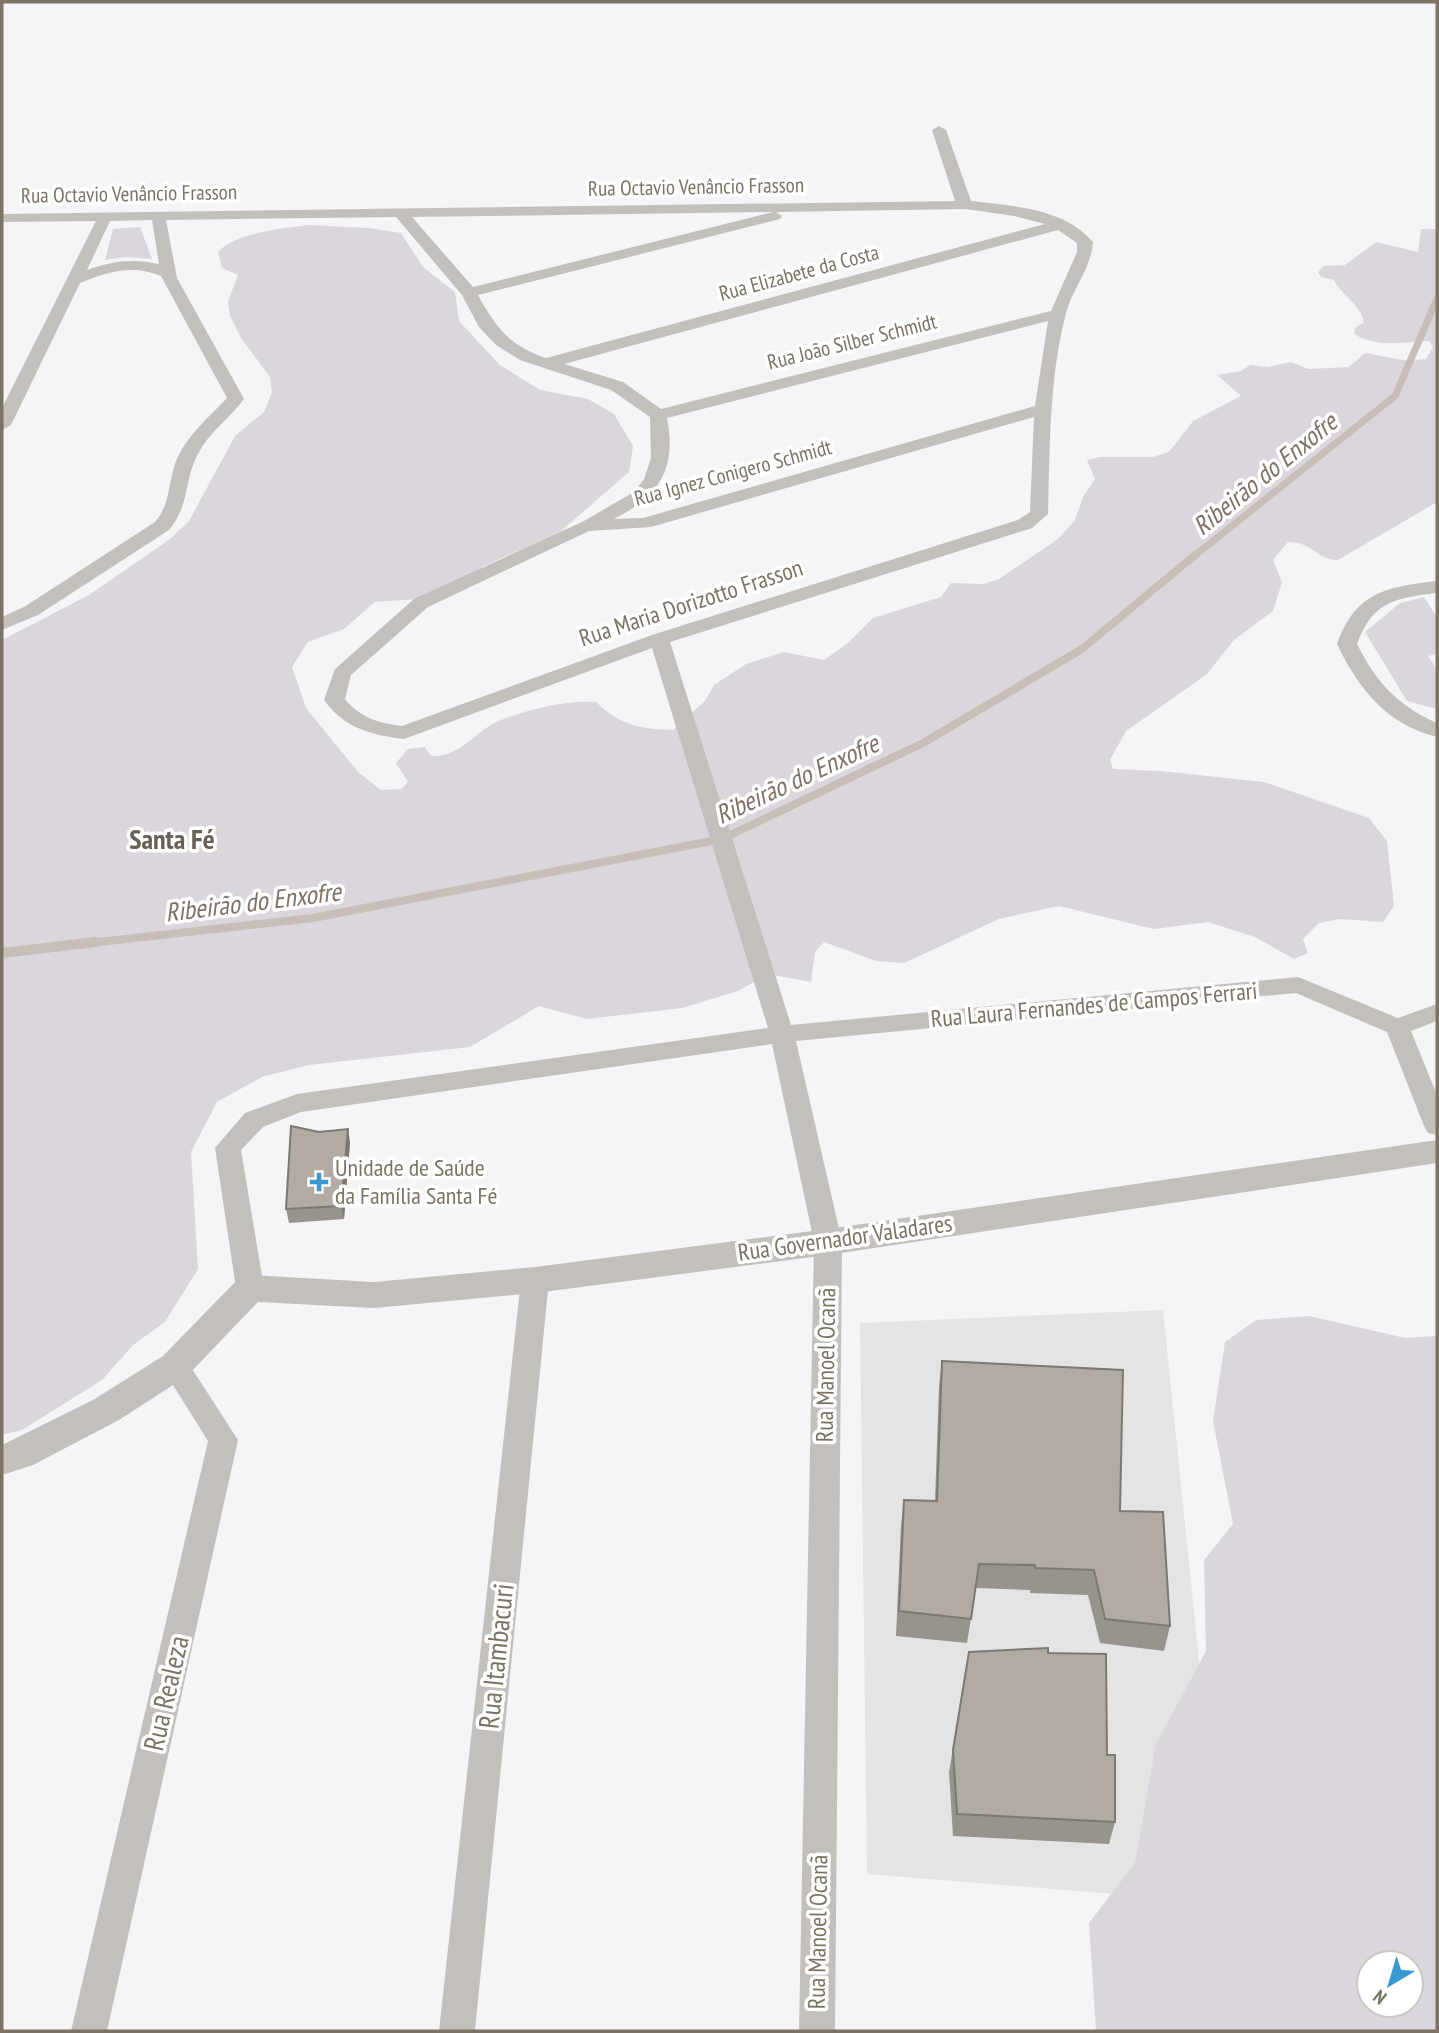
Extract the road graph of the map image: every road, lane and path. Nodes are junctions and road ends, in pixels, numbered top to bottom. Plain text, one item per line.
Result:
1 (939, 130) dead end
2 (966, 205) junction
3 (813, 207) junction
4 (398, 211) junction
5 (158, 215) junction
6 (106, 216) junction
7 (2, 218) edge
8 (1063, 224) junction
9 (168, 273) junction
10 (74, 280) junction
11 (469, 293) junction
12 (1057, 314) junction
13 (547, 363) junction
14 (1041, 410) junction
15 (658, 415) junction
16 (2, 425) edge
17 (586, 526) junction
18 (1437, 587) edge
19 (2, 624) edge
20 (659, 639) junction
21 (375, 729) joint
22 (1437, 731) edge
23 (1437, 1012) edge
24 (1398, 1027) junction
25 (782, 1034) junction
26 (1437, 1126) edge
27 (1437, 1151) edge
28 (828, 1242) junction
29 (535, 1280) junction
30 (250, 1289) junction
31 (175, 1366) junction
32 (2, 1460) edge
33 (89, 2031) edge
34 (457, 2031) edge
35 (817, 2031) edge

1 - 2 street
2 - 3 street, Rua Octavio Venâncio Frasson
2 - 8 street, Rua Octavio Venâncio Frasson
3 - 4 street, Rua Octavio Venâncio Frasson
3 - 11 street
4 - 5 street, Rua Octavio Venâncio Frasson
4 - 11 street
5 - 6 street, Rua Octavio Venâncio Frasson
5 - 9 street
6 - 7 street, Rua Octavio Venâncio Frasson
6 - 10 street
8 - 12 street
8 - 13 street, Rua Elizabete da Costa
9 - 10 street
9 - 19 street
10 - 16 street
11 - 13 street
12 - 14 street
12 - 15 street, Rua João Silber Schmidt
13 - 15 street
14 - 17 street, Rua Ignez Conigero Schmidt
14 - 20 street, Rua Maria Dorizotto Frasson
15 - 17 street
17 - 21 street, Rua Ignez Conigero Schmidt
18 - 22 street
20 - 21 street, Rua Maria Dorizotto Frasson
20 - 25 street, Rua Manoel Ocanã
23 - 24 street
24 - 25 street, Rua Laura Fernandes de Campos Ferrari
24 - 26 street
25 - 28 street, Rua Manoel Ocanã
25 - 30 street, Rua Laura Fernandes de Campos Ferrari
27 - 28 street, Rua Governador Valadares
28 - 29 street, Rua Governador Valadares
28 - 35 street, Rua Manoel Ocanã
29 - 30 street, Rua Governador Valadares
29 - 34 street, Rua Itambacuri
30 - 31 street
31 - 32 street
31 - 33 street, Rua Realeza

